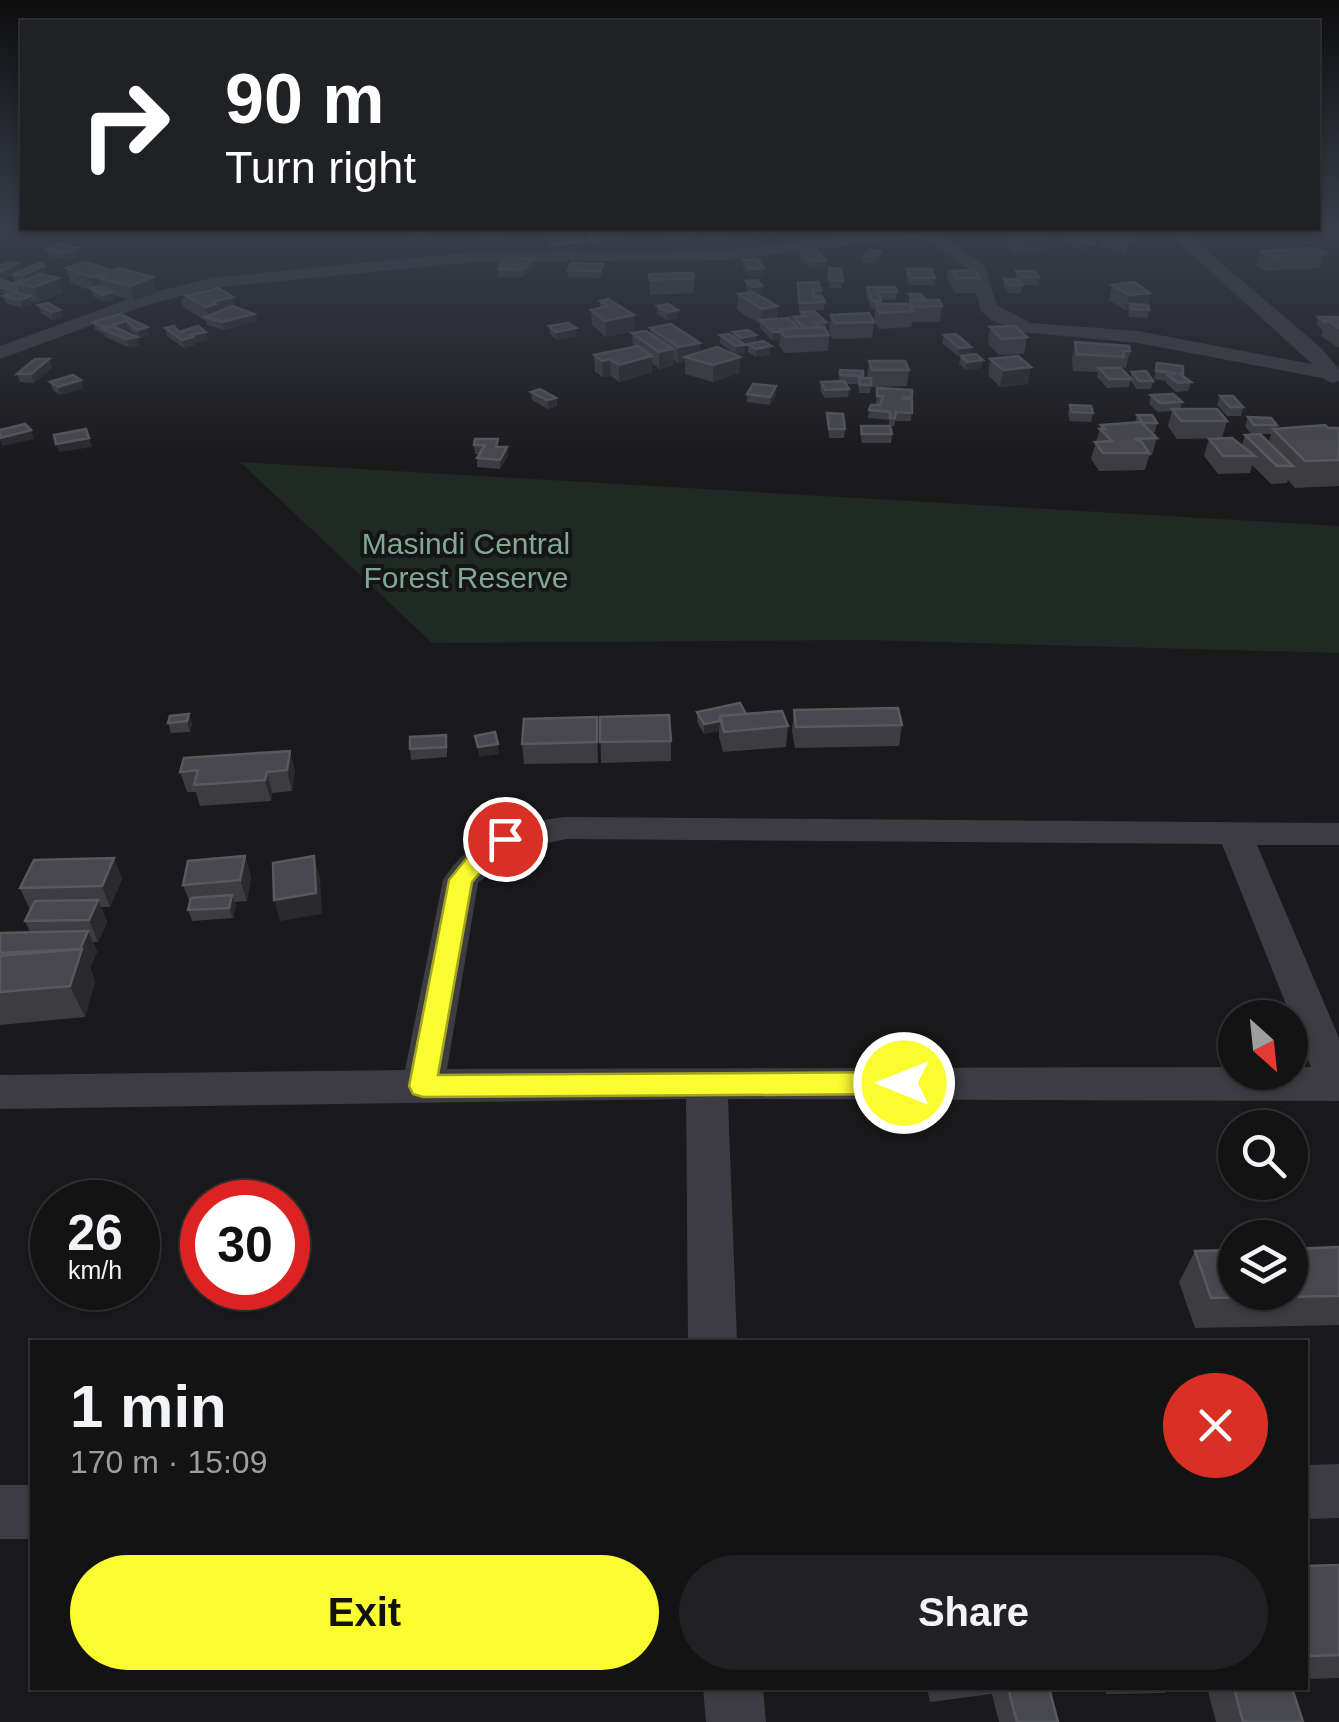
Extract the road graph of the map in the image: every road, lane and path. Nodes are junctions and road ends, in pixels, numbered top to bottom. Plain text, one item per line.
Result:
1 (123, 307) edge
2 (989, 307) edge
3 (1263, 307) edge
4 (0, 353) edge
5 (1336, 380) edge
6 (1235, 834) junction
7 (1339, 834) edge
8 (707, 1082) junction
9 (1339, 1084) edge
10 (423, 1086) junction
11 (0, 1092) edge
12 (713, 1340) edge
13 (1339, 1491) edge
14 (1308, 1492) edge
15 (0, 1512) edge
16 (30, 1512) edge
17 (733, 1690) edge
18 (736, 1722) edge

1 - 4 street
2 - 5 street
3 - 5 street
6 - 7 street
6 - 9 street
6 - 10 street
8 - 9 street
8 - 10 street
8 - 12 street
10 - 11 street
13 - 14 street
15 - 16 street
17 - 18 street

